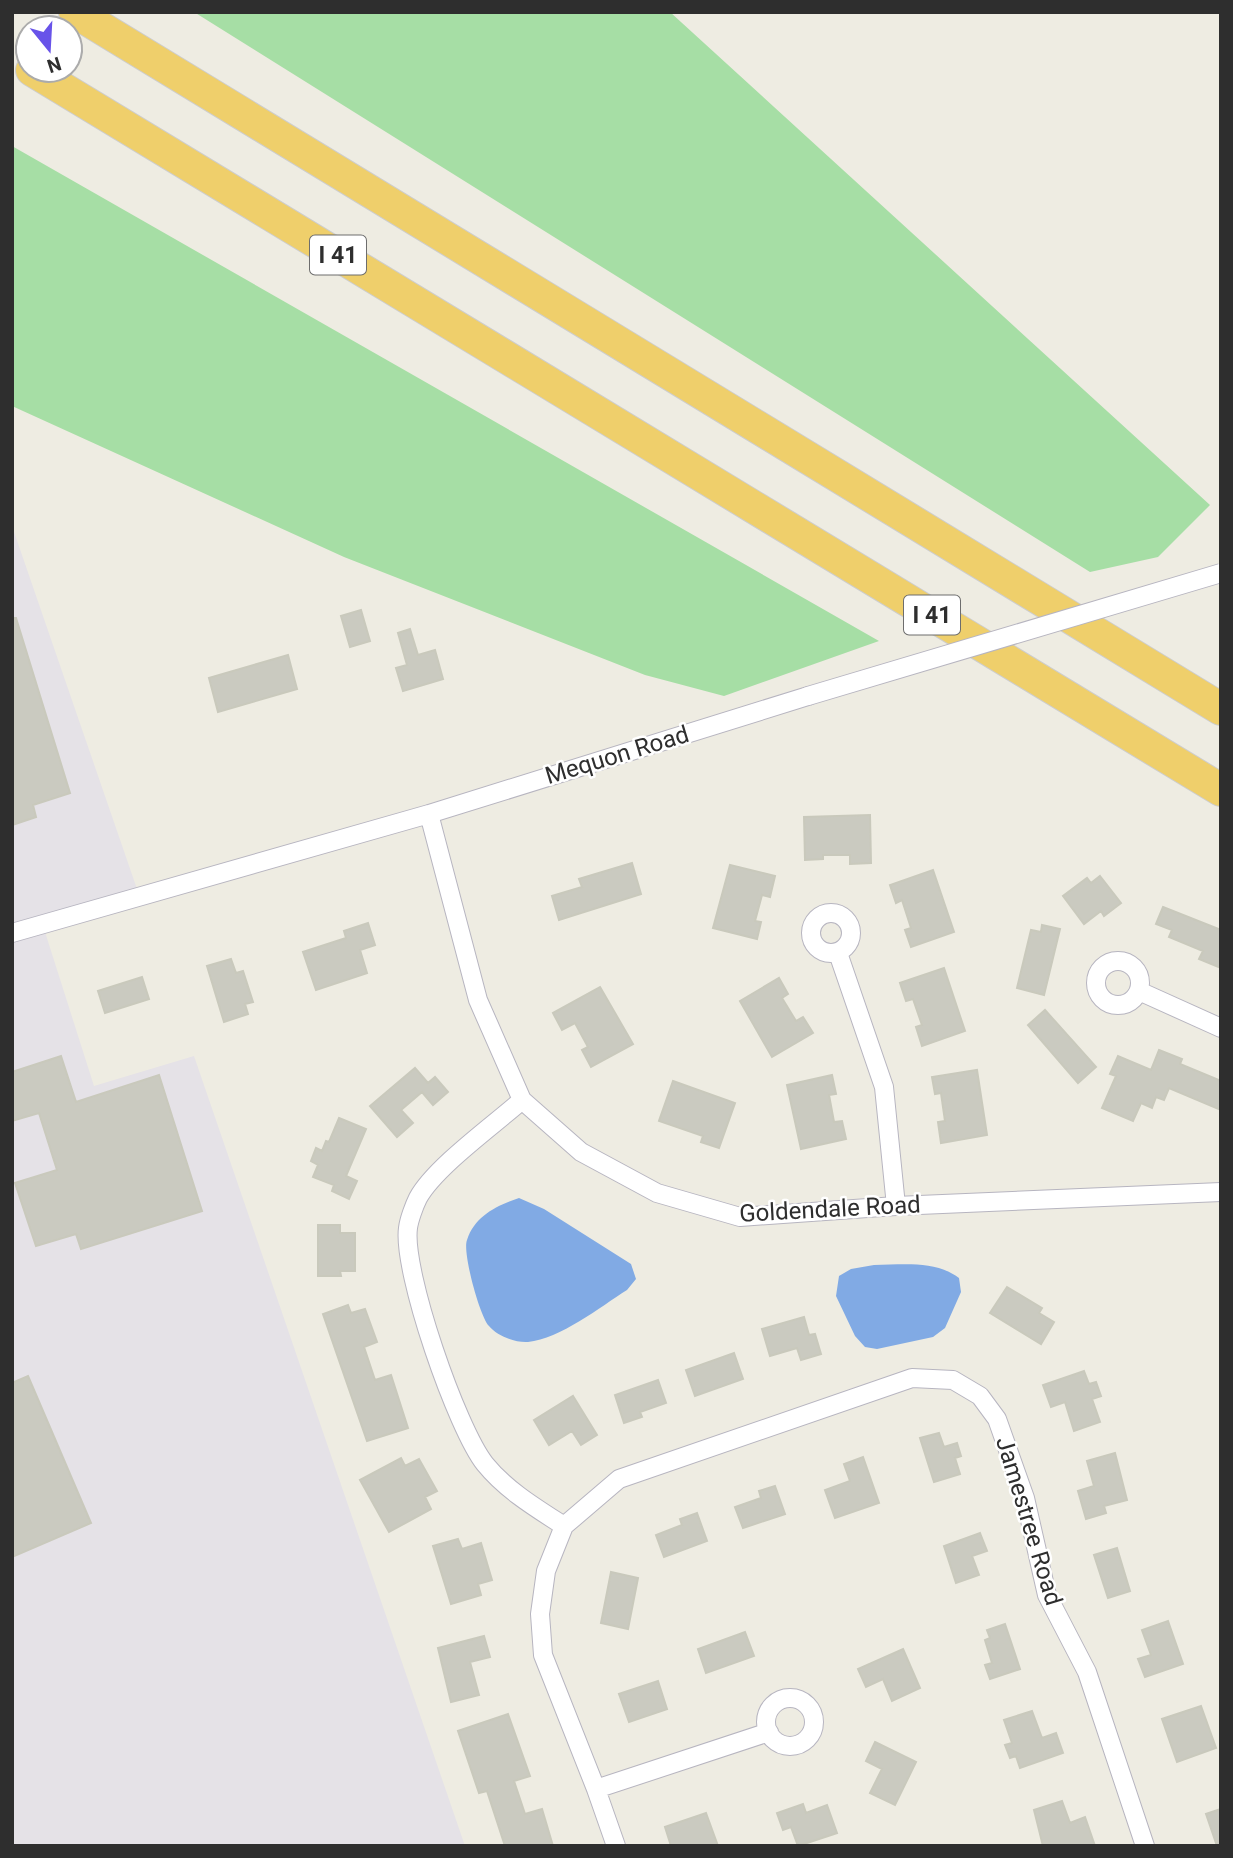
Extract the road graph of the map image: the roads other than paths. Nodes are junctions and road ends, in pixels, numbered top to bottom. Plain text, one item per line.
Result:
1 (75, 12) edge
2 (55, 84) edge
3 (1221, 573) edge
4 (1221, 709) edge
5 (1221, 790) edge
6 (429, 814) junction
7 (12, 933) edge
8 (838, 953) dead end
9 (1139, 991) dead end
10 (1221, 1028) edge
11 (522, 1100) junction
12 (1221, 1192) edge
13 (896, 1206) junction
14 (564, 1525) junction
15 (769, 1732) dead end
16 (596, 1789) junction
17 (616, 1846) edge
18 (1145, 1846) edge

1 - 4 highway
2 - 5 highway, I 41
3 - 6 street, Mequon Road, bridge
6 - 7 street, Mequon Road
6 - 11 street, Goldendale Road
8 - 13 street
9 - 10 street
11 - 13 street, Goldendale Road
11 - 14 street
12 - 13 street, Goldendale Road
14 - 16 street
14 - 18 street, Jamestree Road
15 - 16 street
16 - 17 street

